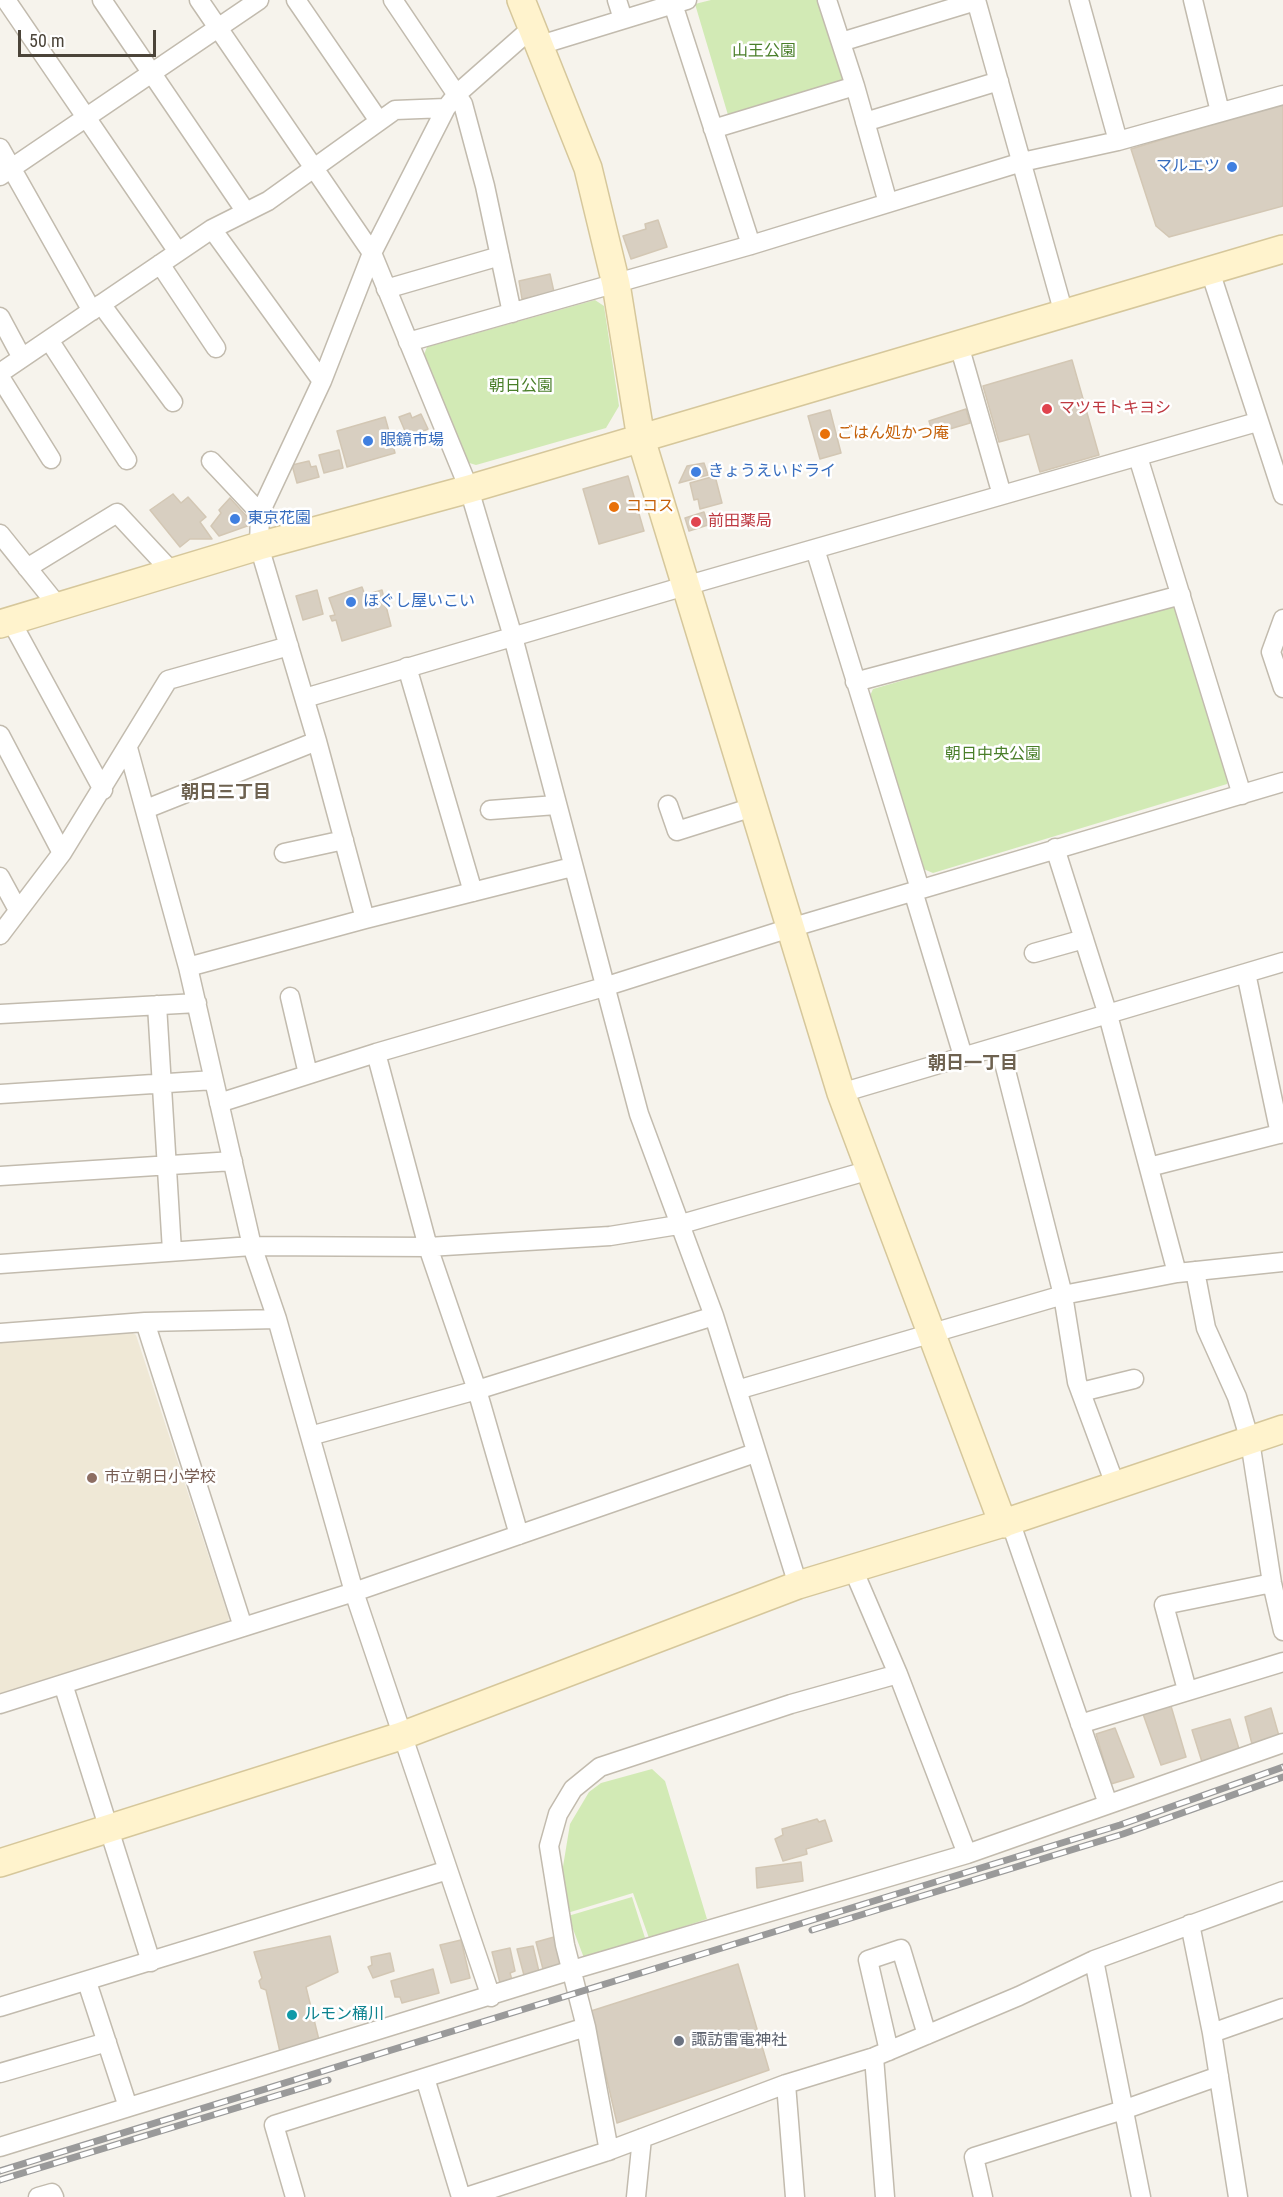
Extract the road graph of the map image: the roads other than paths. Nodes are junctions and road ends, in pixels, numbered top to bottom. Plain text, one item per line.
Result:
1 (6, 0) edge
2 (102, 0) edge
3 (200, 0) edge
4 (259, 0) edge
5 (296, 0) edge
6 (393, 0) edge
7 (521, 0) edge
8 (617, 0) edge
9 (827, 0) edge
10 (1078, 0) edge
11 (1193, 0) edge
12 (976, 1) edge
13 (680, 2) edge
14 (623, 19) junction
15 (218, 27) junction
16 (536, 36) junction
17 (841, 42) junction
18 (152, 72) junction
19 (999, 81) junction
20 (855, 86) junction
21 (1283, 95) edge
22 (451, 101) junction
23 (1220, 112) junction
24 (85, 117) junction
25 (379, 122) junction
26 (865, 122) junction
27 (713, 129) junction
28 (1118, 141) junction
29 (0, 148) edge
30 (1022, 162) junction
31 (313, 170) junction
32 (6, 172) edge
33 (888, 203) junction
34 (246, 212) junction
35 (212, 229) junction
36 (751, 245) junction
37 (1283, 249) edge
38 (178, 252) junction
39 (372, 254) junction
40 (500, 256) junction
41 (160, 264) junction
42 (1210, 271) junction
43 (616, 284) junction
44 (386, 289) junction
45 (96, 308) junction
46 (512, 313) junction
47 (1064, 314) junction
48 (0, 316) edge
49 (49, 340) junction
50 (408, 342) junction
51 (959, 345) junction
52 (216, 348) dead end
53 (22, 358) junction
54 (0, 375) edge
55 (322, 381) junction
56 (173, 402) dead end
57 (1257, 422) junction
58 (641, 439) junction
59 (1138, 457) junction
60 (51, 459) dead end
61 (127, 460) dead end
62 (211, 461) dead end
63 (469, 489) junction
64 (1002, 495) junction
65 (1283, 495) edge
66 (260, 513) junction
67 (0, 534) edge
68 (259, 546) junction
69 (814, 549) junction
70 (27, 568) junction
71 (172, 572) junction
72 (685, 585) junction
73 (1181, 595) junction
74 (58, 606) junction
75 (1283, 619) edge
76 (6, 623) edge
77 (513, 637) junction
78 (289, 646) junction
79 (407, 667) junction
80 (855, 682) junction
81 (1283, 688) edge
82 (304, 698) junction
83 (0, 735) edge
84 (317, 741) junction
85 (128, 748) junction
86 (1283, 782) edge
87 (103, 790) junction
88 (1242, 795) junction
89 (556, 805) junction
90 (668, 805) dead end
91 (753, 807) junction
92 (146, 809) junction
93 (490, 810) dead end
94 (344, 840) junction
95 (1055, 849) junction
96 (62, 853) junction
97 (284, 853) dead end
98 (572, 867) junction
99 (0, 877) edge
100 (916, 890) junction
101 (473, 892) junction
102 (18, 910) junction
103 (365, 919) junction
104 (790, 928) junction
105 (0, 935) edge
106 (1084, 939) junction
107 (1034, 953) dead end
108 (1283, 962) edge
109 (188, 967) junction
110 (1246, 973) junction
111 (604, 987) junction
112 (290, 997) dead end
113 (197, 1003) junction
114 (157, 1005) junction
115 (0, 1014) edge
116 (1108, 1015) junction
117 (1000, 1047) junction
118 (376, 1053) junction
119 (963, 1056) junction
120 (308, 1074) junction
121 (214, 1080) junction
122 (162, 1084) junction
123 (841, 1093) junction
124 (0, 1094) edge
125 (219, 1103) junction
126 (1281, 1134) edge
127 (233, 1161) junction
128 (167, 1165) junction
129 (1149, 1167) junction
130 (870, 1170) junction
131 (0, 1176) edge
132 (678, 1225) junction
133 (252, 1246) junction
134 (428, 1248) junction
135 (172, 1251) junction
136 (1283, 1262) edge
137 (0, 1264) edge
138 (1186, 1272) junction
139 (1063, 1295) junction
140 (714, 1316) junction
141 (277, 1319) junction
142 (145, 1322) junction
143 (0, 1333) edge
144 (931, 1333) junction
145 (1134, 1379) dead end
146 (477, 1390) junction
147 (737, 1390) junction
148 (1081, 1392) junction
149 (1283, 1429) edge
150 (310, 1436) junction
151 (1250, 1441) junction
152 (756, 1453) junction
153 (1116, 1487) junction
154 (1006, 1522) junction
155 (519, 1535) junction
156 (853, 1569) junction
157 (1276, 1576) edge
158 (798, 1585) junction
159 (354, 1592) junction
160 (243, 1627) junction
161 (1283, 1631) edge
162 (1283, 1662) edge
163 (898, 1674) junction
164 (63, 1684) junction
165 (1187, 1690) junction
166 (0, 1704) edge
167 (1080, 1724) junction
168 (401, 1736) junction
169 (1283, 1743) edge
170 (1108, 1804) junction
171 (108, 1828) junction
172 (967, 1854) junction
173 (0, 1863) edge
174 (448, 1870) junction
175 (1283, 1891) edge
176 (1190, 1924) junction
177 (1094, 1960) junction
178 (151, 1962) junction
179 (572, 1970) junction
180 (87, 1982) junction
181 (491, 1997) junction
182 (0, 2007) edge
183 (1283, 2008) edge
184 (586, 2027) junction
185 (1212, 2033) junction
186 (927, 2035) junction
187 (107, 2042) junction
188 (881, 2054) junction
189 (0, 2073) edge
190 (1219, 2076) junction
191 (425, 2078) junction
192 (786, 2084) junction
193 (128, 2107) junction
194 (1123, 2110) junction
195 (642, 2138) junction
196 (0, 2147) edge
197 (609, 2151) junction
198 (501, 2191) edge
199 (38, 2197) edge
200 (54, 2197) edge
201 (295, 2197) edge
202 (461, 2197) edge
203 (466, 2197) edge
204 (636, 2197) edge
205 (795, 2197) edge
206 (885, 2197) edge
207 (983, 2197) edge
208 (1141, 2197) edge
209 (1238, 2197) edge

1 - 24 street
2 - 18 street
3 - 15 street
4 - 15 street
5 - 25 street
6 - 22 street
7 - 16 street
8 - 14 street
9 - 17 street
10 - 28 street
11 - 23 street
12 - 17 street
12 - 19 street
13 - 14 street
13 - 27 street
14 - 16 street
15 - 18 street
15 - 31 street
16 - 22 street
16 - 43 street
17 - 20 street
18 - 24 street
18 - 34 street
19 - 26 street
19 - 30 street
20 - 26 street
20 - 27 street
21 - 23 street
22 - 25 street
22 - 39 street
22 - 40 street
23 - 28 street
24 - 32 street
24 - 38 street
25 - 31 street
26 - 33 street
27 - 36 street
28 - 30 street
29 - 32 street
30 - 33 street
30 - 47 street
31 - 34 street
31 - 39 street
32 - 45 street
33 - 36 street
34 - 35 street
35 - 38 street
35 - 55 street
36 - 43 street
37 - 42 street
38 - 41 street
39 - 44 street
39 - 55 street
40 - 44 street
40 - 46 street
41 - 45 street
41 - 52 street
42 - 47 street
42 - 57 street
43 - 46 street
43 - 58 street
44 - 50 street
45 - 49 street
45 - 56 street
46 - 50 street
47 - 51 street
48 - 53 street
49 - 53 street
49 - 61 street
50 - 63 street
51 - 58 street
51 - 64 street
53 - 54 street
54 - 60 street
55 - 66 street
57 - 59 street
57 - 65 street
58 - 63 street
58 - 72 street
59 - 64 street
59 - 73 street
62 - 66 street
63 - 68 street
63 - 77 street
64 - 69 street
66 - 68 street
67 - 70 street
68 - 71 street
68 - 78 street
69 - 72 street
69 - 80 street
70 - 71 street
70 - 74 street
71 - 74 street
72 - 77 street
72 - 91 street
73 - 80 street
73 - 88 street
74 - 76 street
75 - 81 street
76 - 87 street
77 - 79 street
77 - 89 street
78 - 82 street
78 - 85 street
79 - 82 street
79 - 101 street
80 - 100 street
82 - 84 street
83 - 96 street
84 - 92 street
84 - 94 street
85 - 87 street
85 - 92 street
86 - 88 street
87 - 96 street
88 - 95 street
89 - 93 street
89 - 98 street
90 - 91 street
91 - 104 street
92 - 109 street
94 - 97 street
94 - 103 street
95 - 100 street
95 - 106 street
96 - 102 street
98 - 101 street
98 - 111 street
99 - 102 street
100 - 104 street
100 - 119 street
101 - 103 street
102 - 105 street
103 - 109 street
104 - 111 street
104 - 123 street
106 - 107 street
106 - 116 street
108 - 110 street
109 - 113 street
110 - 116 street
110 - 126 street
111 - 118 street
111 - 132 street
112 - 120 street
113 - 114 street
113 - 121 street
114 - 115 street
114 - 122 street
116 - 117 street
116 - 129 street
117 - 119 street
117 - 139 street
118 - 120 street
118 - 134 street
119 - 123 street
120 - 125 street
121 - 122 street
121 - 125 street
122 - 124 street
122 - 128 street
123 - 130 street
125 - 127 street
126 - 129 street
127 - 128 street
127 - 133 street
128 - 131 street
128 - 135 street
129 - 138 street
130 - 132 street
130 - 144 street
132 - 134 street
132 - 140 street
133 - 134 street
133 - 135 street
133 - 141 street
134 - 146 street
135 - 137 street
136 - 138 street
138 - 139 street
138 - 151 street
139 - 144 street
139 - 148 street
140 - 146 street
140 - 147 street
141 - 142 street
141 - 150 street
142 - 143 street
142 - 160 street
144 - 147 street
144 - 154 street
145 - 148 street
146 - 150 street
146 - 155 street
147 - 152 street
148 - 153 street
149 - 151 street
150 - 159 street
151 - 153 street
151 - 157 street
152 - 155 street
152 - 158 street
153 - 154 street
154 - 156 street
154 - 167 street
155 - 159 street
156 - 158 street
156 - 163 street
157 - 161 street
157 - 165 street
158 - 168 street
159 - 160 street
159 - 168 street
160 - 164 street
162 - 165 street
163 - 172 street
163 - 179 street
164 - 166 street
164 - 171 street
165 - 167 street
167 - 170 street
168 - 171 street
168 - 174 street
169 - 170 street
170 - 172 street
171 - 173 street
171 - 178 street
172 - 179 street
174 - 178 street
174 - 181 street
175 - 176 street
176 - 177 street
176 - 185 street
177 - 186 street
177 - 194 street
178 - 180 street
179 - 181 street
179 - 184 street
180 - 182 street
180 - 187 street
181 - 193 street
183 - 185 street
184 - 191 street
184 - 197 street
185 - 190 street
186 - 188 street
186 - 188 street
187 - 189 street
187 - 193 street
188 - 192 street
188 - 206 street
190 - 194 street
190 - 209 street
191 - 201 street
191 - 202 street
192 - 195 street
192 - 205 street
193 - 196 street
194 - 207 street
194 - 208 street
195 - 197 street
195 - 204 street
197 - 198 street
198 - 203 street
199 - 200 street

